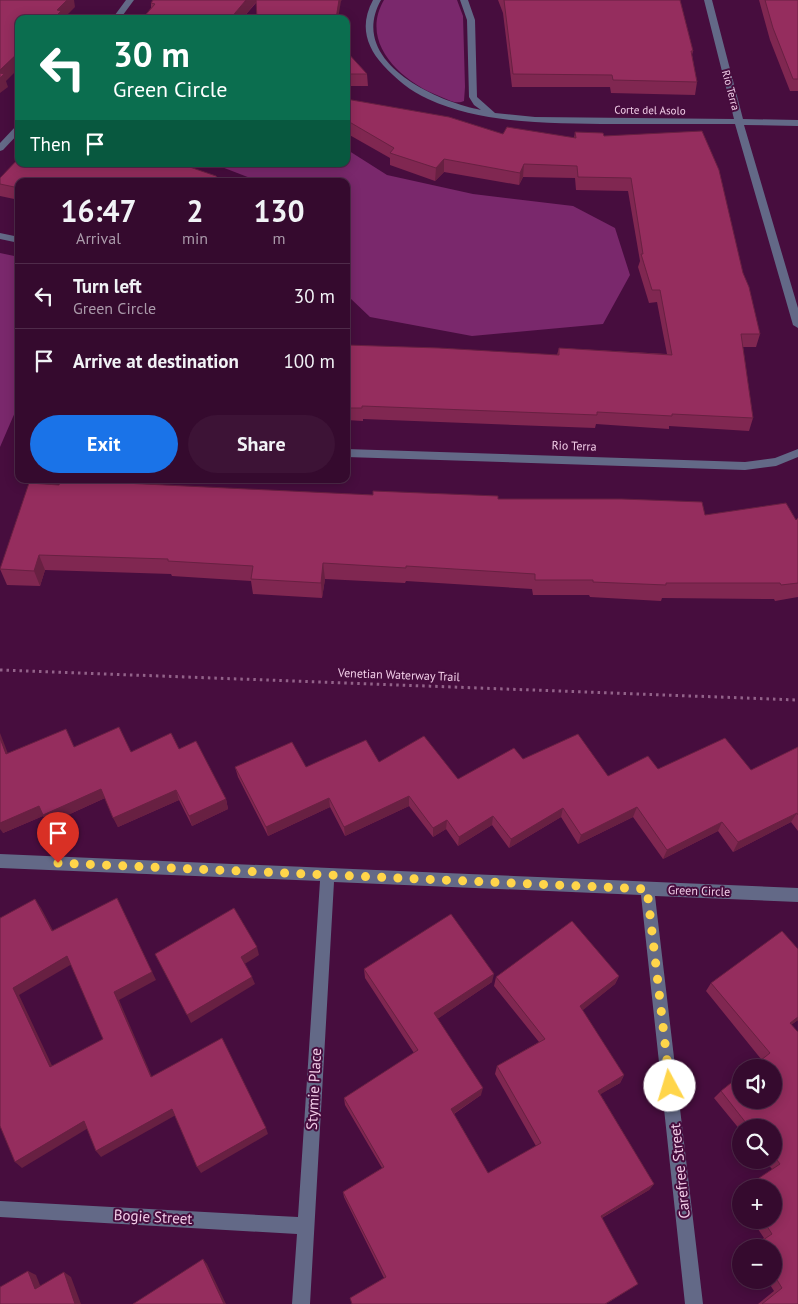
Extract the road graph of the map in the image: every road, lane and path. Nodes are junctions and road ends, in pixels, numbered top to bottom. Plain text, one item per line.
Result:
1 (130, 0) edge
2 (377, 0) edge
3 (464, 0) edge
4 (708, 0) edge
5 (119, 15) edge
6 (502, 117) junction
7 (740, 122) junction
8 (798, 123) edge
9 (15, 132) edge
10 (0, 148) edge
11 (0, 236) edge
12 (15, 239) edge
13 (798, 325) edge
14 (350, 453) edge
15 (798, 453) edge
16 (0, 670) edge
17 (798, 700) edge
18 (0, 861) edge
19 (327, 875) junction
20 (647, 889) junction
21 (798, 895) edge
22 (0, 1209) edge
23 (306, 1226) junction
24 (301, 1304) edge
25 (694, 1304) edge

1 - 5 street
2 - 6 street, Corte del Asolo
3 - 6 street, Corte del Asolo
4 - 7 street, Rio Terra
6 - 7 street, Corte del Asolo
7 - 8 street, Corte del Asolo
7 - 13 street, Rio Terra
9 - 10 street
11 - 12 street
14 - 15 street, Rio Terra
16 - 17 path, Venetian Waterway Trail
18 - 19 street, Green Circle
19 - 20 street, Green Circle
19 - 23 street, Stymie Place
20 - 21 street, Green Circle
20 - 25 street, Carefree Street
22 - 23 street, Bogie Street
23 - 24 street, Stymie Place

